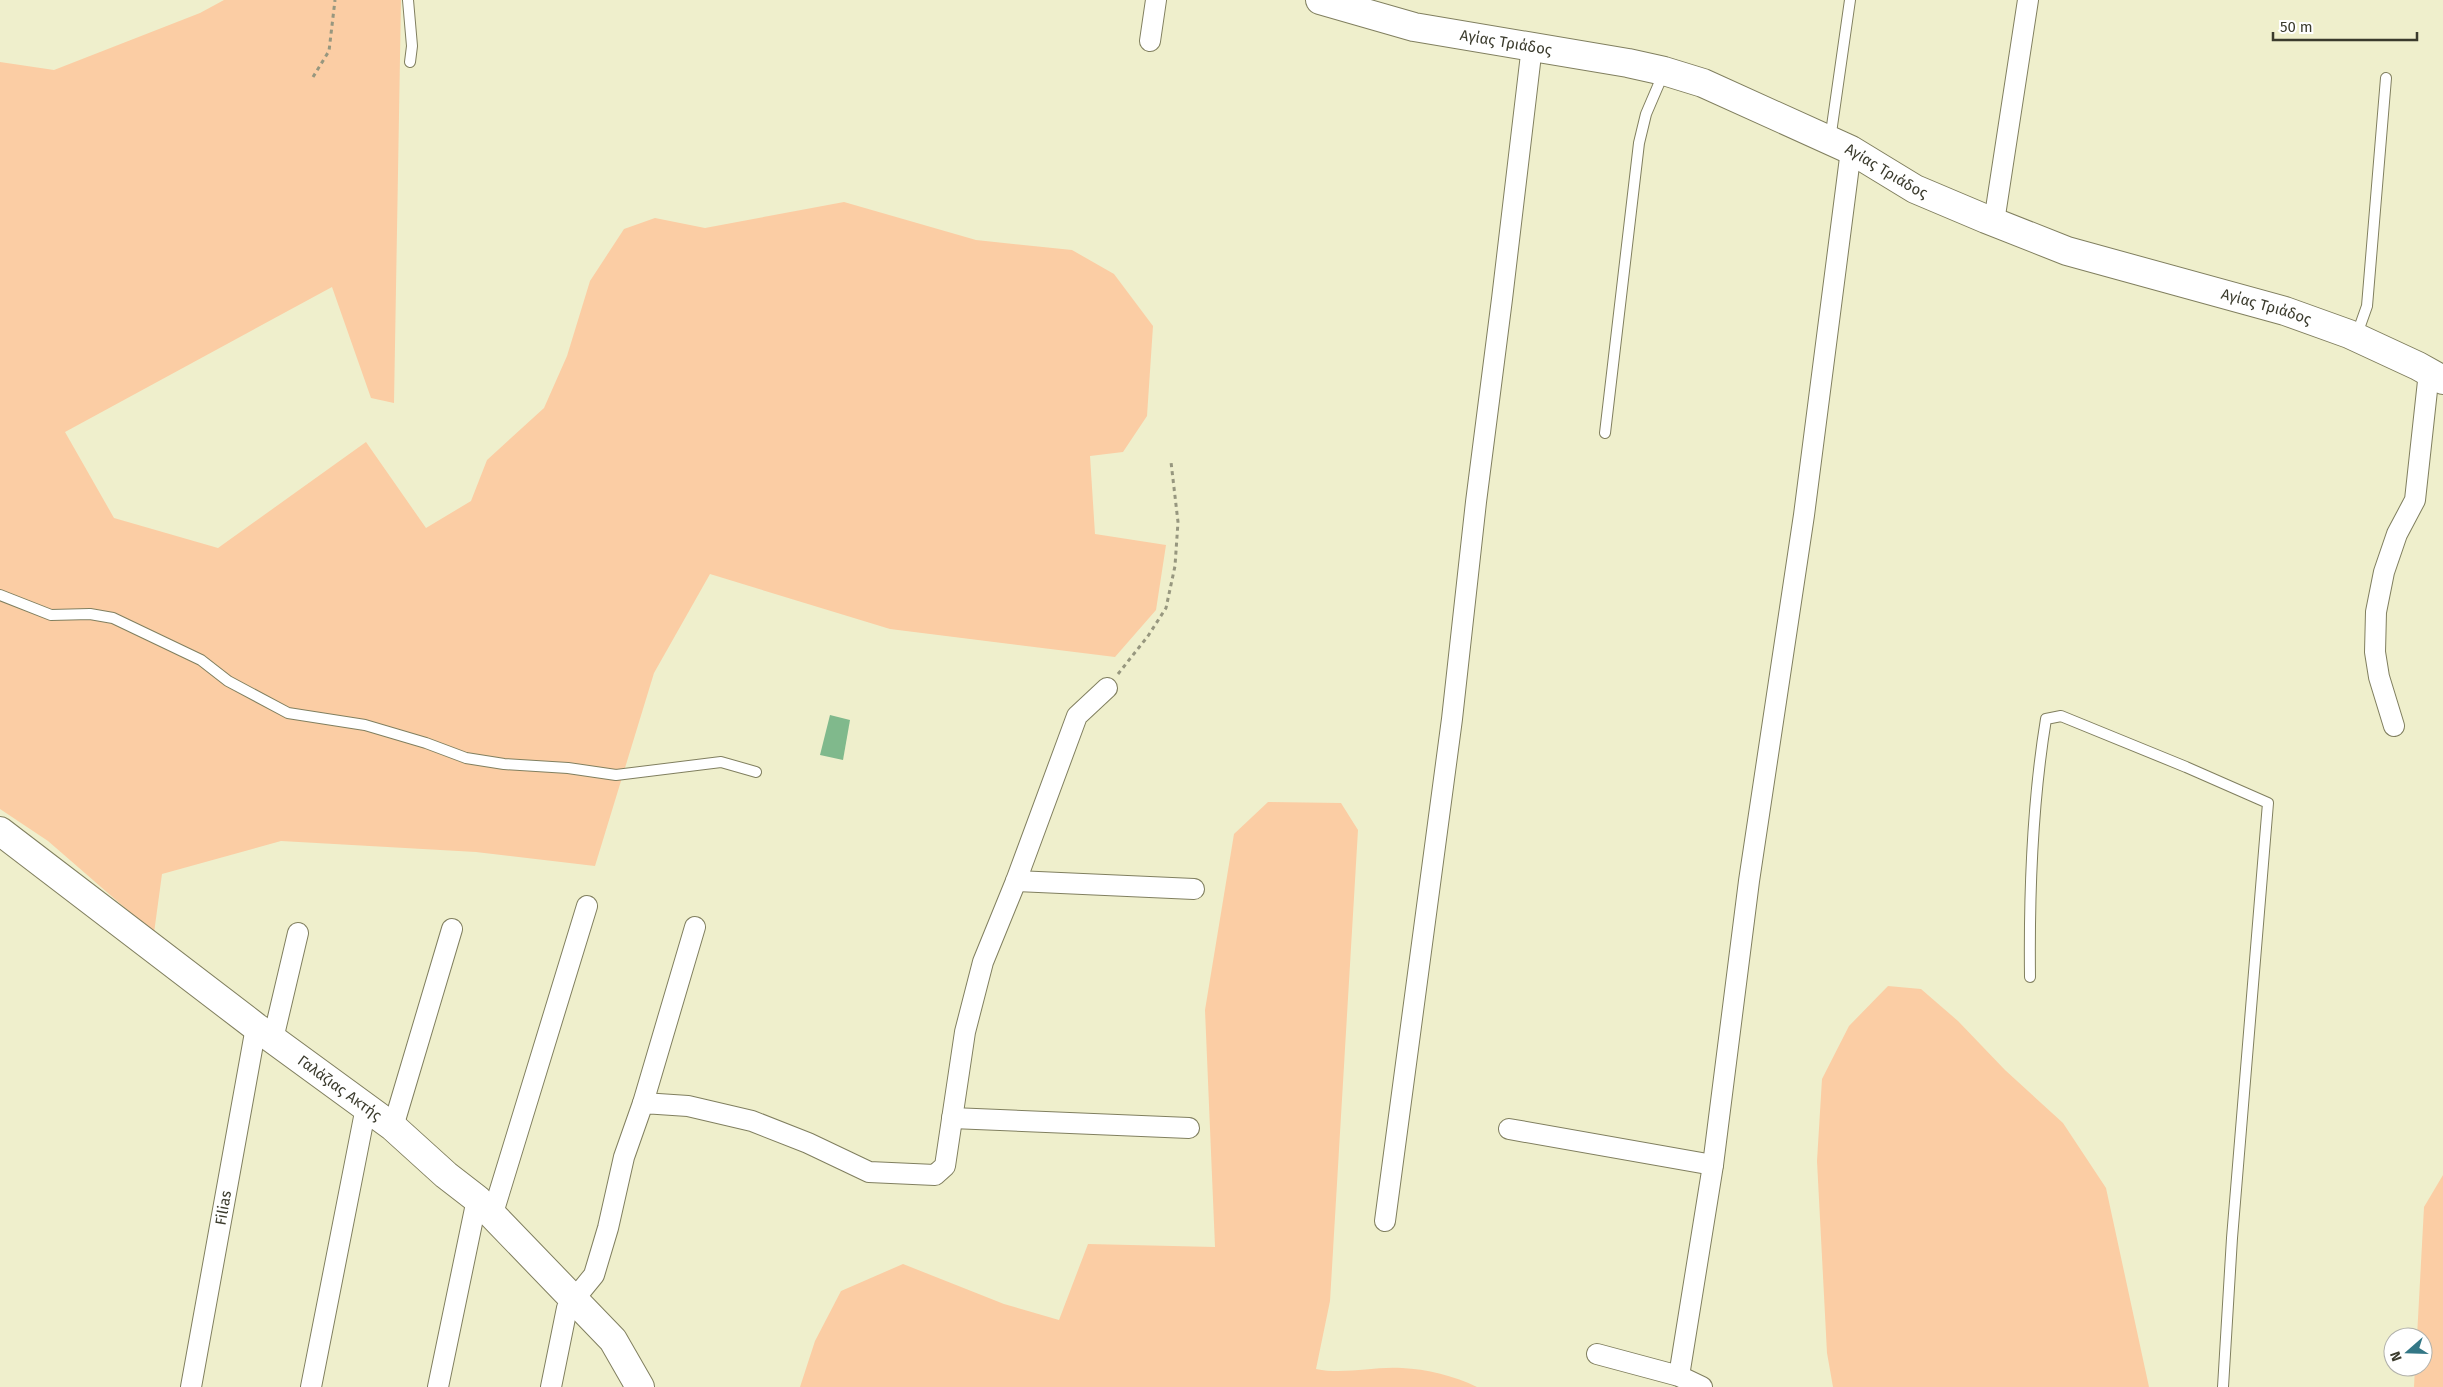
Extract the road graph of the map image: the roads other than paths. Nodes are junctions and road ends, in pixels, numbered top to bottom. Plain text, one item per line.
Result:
1 (408, 0) edge
2 (1156, 0) edge
3 (1320, 0) edge
4 (1850, 0) edge
5 (2028, 0) edge
6 (1150, 41) dead end
7 (1532, 46) junction
8 (410, 62) dead end
9 (1664, 71) junction
10 (2386, 78) dead end
11 (1840, 146) junction
12 (1994, 222) junction
13 (2356, 337) junction
14 (2436, 376) edge
15 (1605, 433) dead end
16 (0, 595) edge
17 (1107, 688) road end
18 (2394, 726) dead end
19 (756, 772) dead end
20 (0, 831) edge
21 (1016, 881) junction
22 (1194, 889) dead end
23 (587, 906) dead end
24 (695, 927) dead end
25 (452, 929) dead end
26 (298, 932) dead end
27 (2030, 977) dead end
28 (265, 1033) junction
29 (643, 1103) junction
30 (366, 1107) junction
31 (952, 1118) junction
32 (393, 1127) junction
33 (1189, 1128) dead end
34 (1509, 1128) dead end
35 (1713, 1165) junction
36 (485, 1206) junction
37 (1385, 1221) dead end
38 (573, 1299) junction
39 (1597, 1354) dead end
40 (1679, 1376) junction
41 (191, 1387) edge
42 (311, 1387) edge
43 (438, 1387) edge
44 (551, 1387) edge
45 (640, 1387) edge
46 (1702, 1387) edge
47 (2223, 1387) edge

1 - 8 lane
2 - 6 street
3 - 7 street, Αγίας Τριάδος
4 - 11 lane
5 - 12 street
7 - 9 street, Αγίας Τριάδος
7 - 37 street
9 - 11 street, Αγίας Τριάδος
9 - 15 lane
10 - 13 lane
11 - 12 street, Αγίας Τριάδος
11 - 35 street
12 - 13 street, Αγίας Τριάδος
13 - 14 street, Αγίας Τριάδος
14 - 18 street
16 - 19 lane
17 - 21 street
20 - 28 street, Γαλάζιας Ακτής
21 - 22 street
21 - 31 street
23 - 36 street
24 - 29 street
25 - 32 street
26 - 28 street, Filias
27 - 47 lane
28 - 30 street, Γαλάζιας Ακτής
28 - 41 street, Filias
29 - 31 street
29 - 38 street
30 - 32 street, Γαλάζιας Ακτής
30 - 42 street
31 - 33 street
32 - 36 street, Γαλάζιας Ακτής
34 - 35 street
35 - 40 street
36 - 38 street, Γαλάζιας Ακτής
36 - 43 street
38 - 44 street
38 - 45 street, Γαλάζιας Ακτής
39 - 40 street
40 - 46 street

